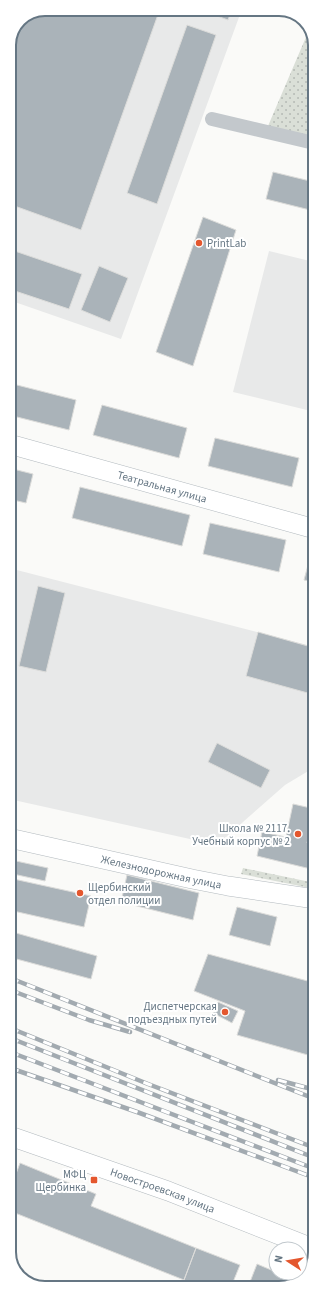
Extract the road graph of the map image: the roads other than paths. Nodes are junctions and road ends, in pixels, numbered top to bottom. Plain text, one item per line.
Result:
1 (212, 119) dead end
2 (308, 142) edge
3 (16, 446) edge
4 (308, 527) edge
5 (16, 840) edge
6 (308, 898) edge
7 (16, 1138) edge
8 (308, 1246) edge

1 - 2 street
3 - 4 street, Театральная улица
5 - 6 street, Железнодорожная улица
7 - 8 street, Новостроевская улица

